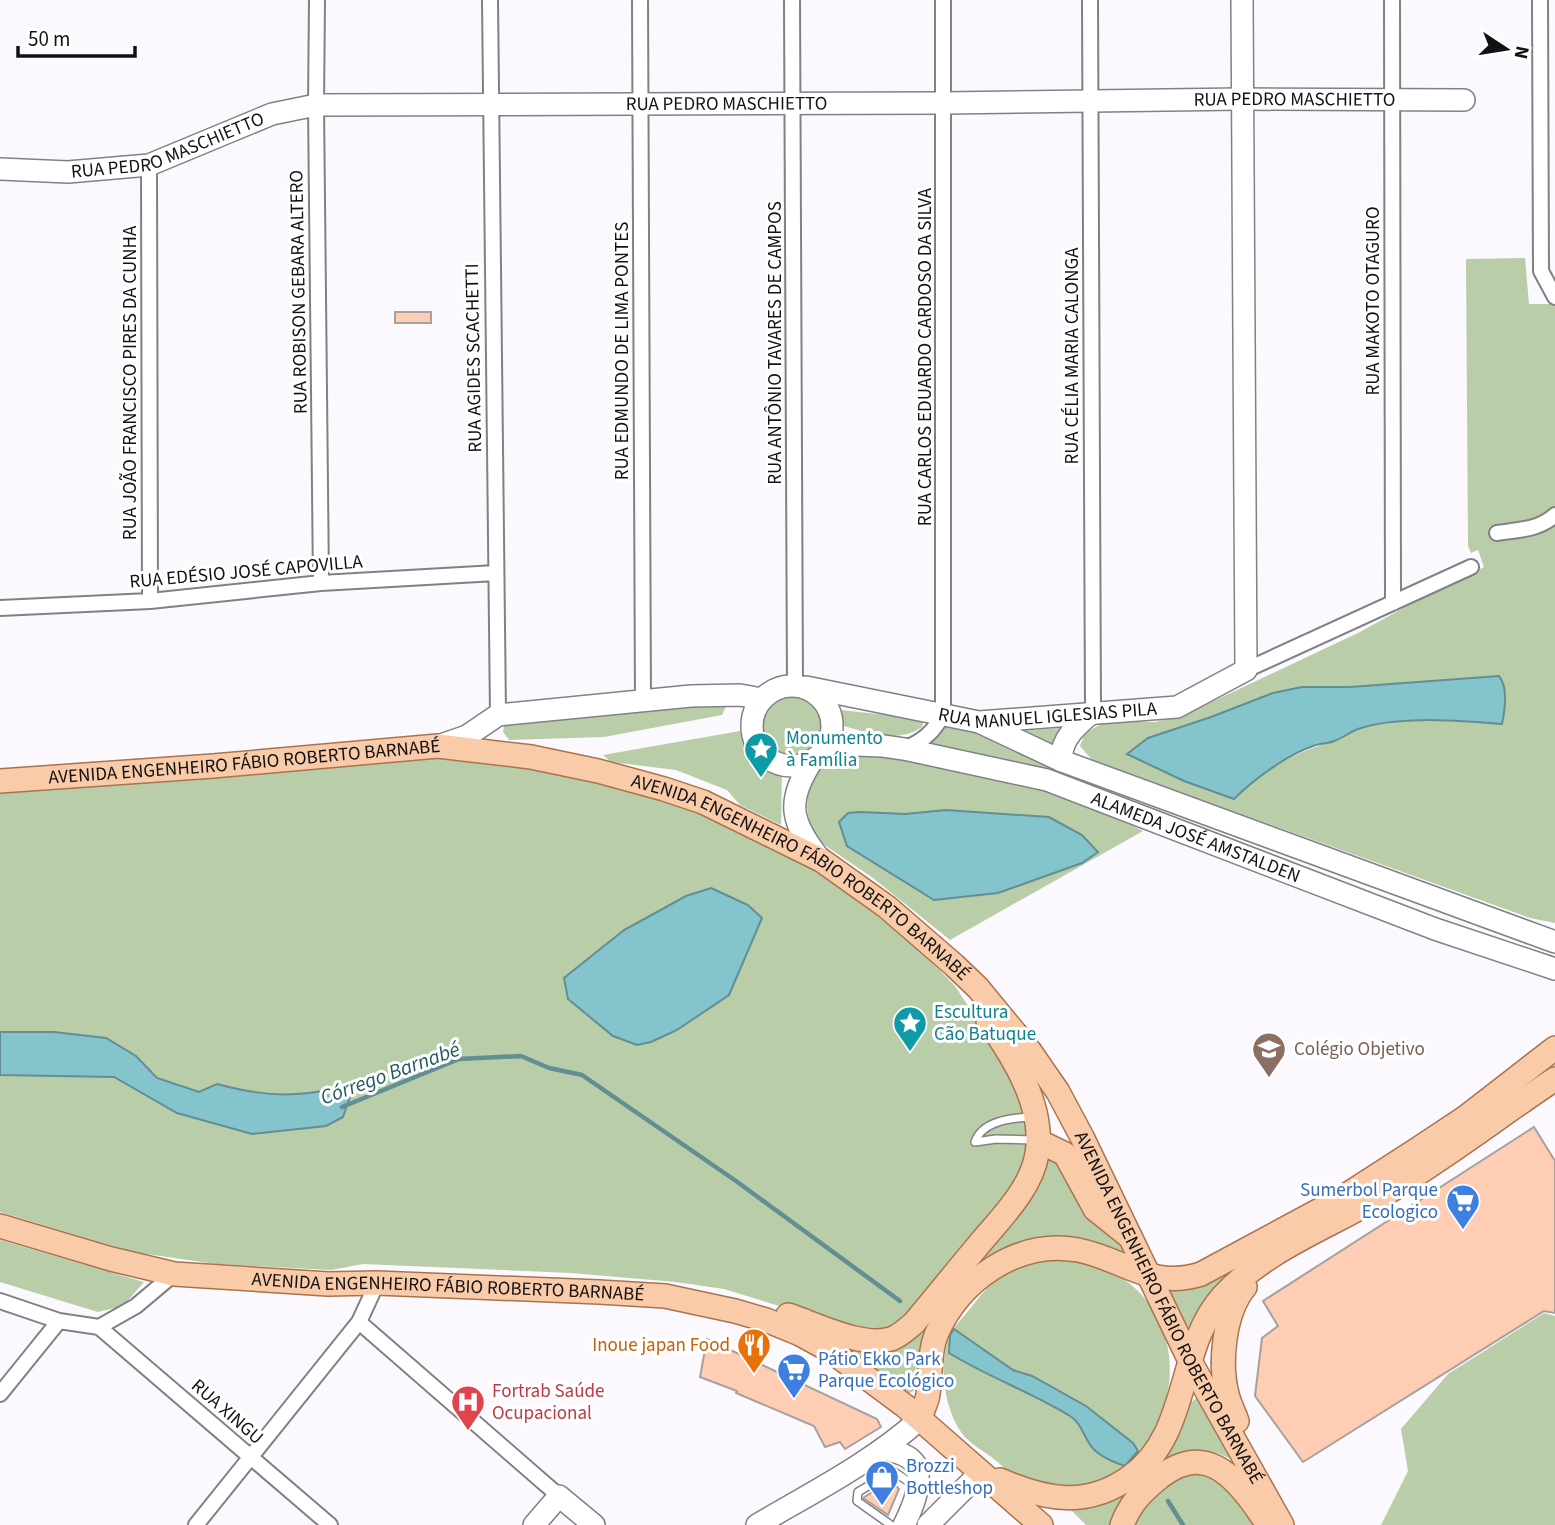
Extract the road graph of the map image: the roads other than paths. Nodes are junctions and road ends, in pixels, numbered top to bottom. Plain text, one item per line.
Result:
1 (317, 0) edge
2 (490, 0) edge
3 (640, 0) edge
4 (792, 0) edge
5 (943, 0) edge
6 (1090, 0) edge
7 (1242, 0) edge
8 (1392, 0) edge
9 (1540, 0) edge
10 (1242, 99) junction
11 (1090, 100) junction
12 (1392, 100) junction
13 (1464, 100) dead end
14 (640, 103) junction
15 (945, 103) junction
16 (491, 104) junction
17 (793, 104) junction
18 (316, 105) junction
19 (1548, 144) edge
20 (149, 165) junction
21 (0, 169) edge
22 (1555, 297) edge
23 (1555, 515) edge
24 (1497, 533) dead end
25 (1471, 567) dead end
26 (496, 573) junction
27 (321, 583) junction
28 (150, 601) junction
29 (1393, 603) junction
30 (0, 608) edge
31 (1246, 670) junction
32 (800, 686) junction
33 (762, 699) junction
34 (643, 702) junction
35 (1093, 712) junction
36 (943, 714) junction
37 (498, 715) junction
38 (979, 722) junction
39 (828, 744) junction
40 (438, 746) junction
41 (904, 749) junction
42 (812, 761) junction
43 (1062, 761) junction
44 (0, 781) edge
45 (821, 860) junction
46 (1550, 939) edge
47 (929, 944) junction
48 (1555, 968) edge
49 (1555, 1048) edge
50 (1555, 1079) edge
51 (1036, 1116) junction
52 (1038, 1141) junction
53 (0, 1226) edge
54 (1132, 1238) junction
55 (1278, 1251) junction
56 (174, 1274) junction
57 (1148, 1275) junction
58 (377, 1283) junction
59 (653, 1295) junction
60 (0, 1301) edge
61 (59, 1321) junction
62 (359, 1322) junction
63 (99, 1327) junction
64 (1226, 1332) junction
65 (1191, 1363) junction
66 (0, 1394) edge
67 (919, 1419) junction
68 (885, 1449) junction
69 (250, 1456) junction
70 (1252, 1470) junction
71 (981, 1472) junction
72 (559, 1496) junction
73 (915, 1499) junction
74 (196, 1525) edge
75 (330, 1525) edge
76 (534, 1525) edge
77 (594, 1525) edge
78 (757, 1525) edge
79 (891, 1525) edge
80 (904, 1525) edge
81 (928, 1525) edge
82 (1041, 1525) edge
83 (1122, 1525) edge
84 (1268, 1525) edge
85 (1282, 1525) edge

1 - 18 street, RUA ROBISON GEBARA ALTERO
2 - 16 street, RUA AGIDES SCACHETTI
3 - 14 street, RUA EDMUNDO DE LIMA PONTES
4 - 17 street, RUA ANTÔNIO TAVARES DE CAMPOS
5 - 15 street, RUA CARLOS EDUARDO CARDOSO DA SILVA
6 - 11 street, RUA CÉLIA MARIA CALONGA
7 - 10 street
8 - 12 street, RUA MAKOTO OTAGURO
9 - 19 street
10 - 11 street, RUA PEDRO MASCHIETTO
10 - 12 street, RUA PEDRO MASCHIETTO
10 - 31 street
11 - 15 street, RUA PEDRO MASCHIETTO
11 - 35 street, RUA CÉLIA MARIA CALONGA
12 - 13 street, RUA PEDRO MASCHIETTO
12 - 29 street, RUA MAKOTO OTAGURO
14 - 16 street, RUA PEDRO MASCHIETTO
14 - 17 street, RUA PEDRO MASCHIETTO
14 - 34 street, RUA EDMUNDO DE LIMA PONTES
15 - 17 street, RUA PEDRO MASCHIETTO
15 - 36 street, RUA CARLOS EDUARDO CARDOSO DA SILVA
16 - 18 street, RUA PEDRO MASCHIETTO
16 - 26 street, RUA AGIDES SCACHETTI
17 - 32 street, RUA ANTÔNIO TAVARES DE CAMPOS
18 - 20 street, RUA PEDRO MASCHIETTO
18 - 27 street, RUA ROBISON GEBARA ALTERO
19 - 22 street
20 - 21 street, RUA PEDRO MASCHIETTO
20 - 28 street, RUA JOÃO FRANCISCO PIRES DA CUNHA
23 - 24 street
25 - 29 street, RUA MANUEL IGLESIAS PILA
26 - 27 street, RUA EDÉSIO JOSÉ CAPOVILLA
26 - 37 street, RUA AGIDES SCACHETTI
27 - 28 street, RUA EDÉSIO JOSÉ CAPOVILLA
28 - 30 street, RUA EDÉSIO JOSÉ CAPOVILLA
29 - 31 street, RUA MANUEL IGLESIAS PILA
31 - 35 street, RUA MANUEL IGLESIAS PILA
32 - 33 street
32 - 36 street, RUA MANUEL IGLESIAS PILA
32 - 39 street
33 - 34 street
33 - 42 street
34 - 37 street
35 - 38 street, RUA MANUEL IGLESIAS PILA
35 - 43 street
36 - 38 street, RUA MANUEL IGLESIAS PILA
36 - 41 street
37 - 40 street
38 - 43 street, ALAMEDA JOSÉ AMSTALDEN
39 - 41 street, ALAMEDA JOSÉ AMSTALDEN
39 - 42 street
40 - 44 main road, AVENIDA ENGENHEIRO FÁBIO ROBERTO BARNABÉ
40 - 45 main road, AVENIDA ENGENHEIRO FÁBIO ROBERTO BARNABÉ
41 - 48 street, ALAMEDA JOSÉ AMSTALDEN
42 - 45 street
43 - 46 street, ALAMEDA JOSÉ AMSTALDEN
45 - 47 main road, AVENIDA ENGENHEIRO FÁBIO ROBERTO BARNABÉ
47 - 51 main road
47 - 54 main road, AVENIDA ENGENHEIRO FÁBIO ROBERTO BARNABÉ
49 - 57 main road
50 - 55 main road
51 - 52 main road
51 - 52 lane
52 - 54 main road
52 - 59 main road
53 - 56 main road, AVENIDA ENGENHEIRO FÁBIO ROBERTO BARNABÉ
54 - 57 main road, AVENIDA ENGENHEIRO FÁBIO ROBERTO BARNABÉ
55 - 64 main road
55 - 65 main road
56 - 58 main road, AVENIDA ENGENHEIRO FÁBIO ROBERTO BARNABÉ
56 - 63 street
57 - 65 main road, AVENIDA ENGENHEIRO FÁBIO ROBERTO BARNABÉ
57 - 67 main road
58 - 59 main road, AVENIDA ENGENHEIRO FÁBIO ROBERTO BARNABÉ
58 - 62 street
59 - 67 main road, AVENIDA ENGENHEIRO FÁBIO ROBERTO BARNABÉ
60 - 61 street
61 - 63 street
61 - 66 street
62 - 69 street
62 - 72 street
63 - 69 street, RUA XINGU
64 - 65 main road
64 - 70 main road
65 - 70 main road, AVENIDA ENGENHEIRO FÁBIO ROBERTO BARNABÉ
65 - 71 main road
67 - 68 street
67 - 71 main road, AVENIDA ENGENHEIRO FÁBIO ROBERTO BARNABÉ
68 - 73 street
68 - 78 street
69 - 74 street
69 - 75 street, RUA XINGU
70 - 85 main road, AVENIDA ENGENHEIRO FÁBIO ROBERTO BARNABÉ
71 - 81 street
71 - 82 main road, AVENIDA ENGENHEIRO FÁBIO ROBERTO BARNABÉ
72 - 76 street
72 - 77 street
73 - 79 lane
73 - 80 street
83 - 84 main road

